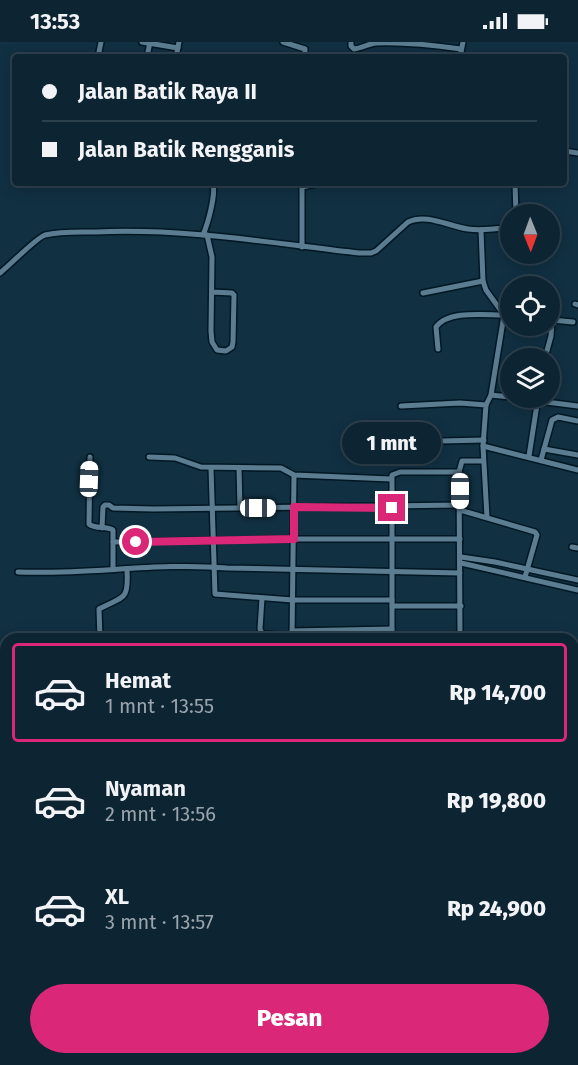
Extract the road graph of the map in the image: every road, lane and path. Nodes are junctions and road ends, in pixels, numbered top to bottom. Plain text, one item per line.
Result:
1 (142, 42) edge
2 (283, 42) edge
3 (351, 42) edge
4 (150, 43) edge
5 (178, 45) edge
6 (462, 45) edge
7 (305, 54) edge
8 (214, 186) edge
9 (302, 186) edge
10 (515, 186) edge
11 (516, 204) edge
12 (500, 228) edge
13 (481, 231) junction
14 (205, 235) junction
15 (302, 247) junction
16 (0, 273) edge
17 (483, 281) junction
18 (212, 292) junction
19 (423, 293) dead end
20 (500, 307) edge
21 (500, 315) edge
22 (560, 321) edge
23 (573, 322) dead end
24 (503, 336) edge
25 (438, 350) dead end
26 (491, 395) junction
27 (500, 396) edge
28 (560, 403) edge
29 (486, 405) junction
30 (401, 406) dead end
31 (578, 406) edge
32 (537, 408) edge
33 (578, 421) edge
34 (399, 442) dead end
35 (483, 443) junction
36 (544, 449) junction
37 (578, 455) edge
38 (529, 456) junction
39 (149, 457) dead end
40 (90, 458) dead end
41 (541, 459) junction
42 (483, 461) junction
43 (211, 468) junction
44 (239, 468) junction
45 (578, 470) edge
46 (459, 472) junction
47 (294, 475) junction
48 (391, 479) junction
49 (294, 507) junction
50 (212, 508) junction
51 (240, 508) junction
52 (392, 508) junction
53 (460, 508) junction
54 (487, 517) junction
55 (102, 528) junction
56 (294, 539) junction
57 (460, 539) junction
58 (392, 540) junction
59 (213, 541) junction
60 (113, 542) junction
61 (461, 560) junction
62 (495, 562) junction
63 (213, 567) junction
64 (127, 568) junction
65 (113, 569) junction
66 (294, 569) junction
67 (528, 569) junction
68 (493, 570) junction
69 (391, 571) junction
70 (18, 572) dead end
71 (460, 573) junction
72 (525, 578) junction
73 (570, 578) junction
74 (578, 580) edge
75 (567, 587) junction
76 (578, 590) edge
77 (262, 598) junction
78 (293, 600) junction
79 (392, 603) junction
80 (461, 606) junction
81 (392, 629) junction
82 (100, 633) edge
83 (262, 633) edge
84 (292, 633) edge
85 (325, 633) edge
86 (392, 633) edge
87 (460, 633) edge

1 - 4 street
2 - 7 street
3 - 6 street
4 - 5 street
8 - 14 street
9 - 15 street
10 - 11 street
12 - 13 street
13 - 15 street
13 - 17 street
14 - 15 street
14 - 16 street
14 - 18 street
17 - 19 street
17 - 20 street
18 - 18 street
21 - 25 street
22 - 23 street
24 - 26 street
26 - 27 street
26 - 29 street
28 - 31 street
29 - 30 street
29 - 35 street
32 - 38 street
33 - 36 street
34 - 35 street
35 - 38 street
35 - 42 street
36 - 37 street
36 - 41 street
38 - 41 street
39 - 43 street
40 - 55 street
41 - 45 street
42 - 46 street
42 - 54 street
43 - 44 street
43 - 50 street
44 - 47 street
44 - 51 street
46 - 48 street
46 - 53 street
47 - 48 street
47 - 49 street
48 - 52 street
49 - 51 street
49 - 52 street
49 - 56 street
50 - 51 street
50 - 55 street
50 - 59 street
52 - 53 street
52 - 58 street
53 - 54 street
53 - 57 street
54 - 67 street
55 - 60 street
56 - 58 street
56 - 59 street
56 - 66 street
57 - 58 street
57 - 61 street
58 - 69 street
59 - 60 street
59 - 63 street
60 - 65 street
61 - 62 street
61 - 68 street
61 - 71 street
62 - 67 street
62 - 68 street
63 - 64 street
63 - 66 street
63 - 77 street
64 - 65 street
64 - 82 street
65 - 70 street
66 - 69 street
66 - 78 street
67 - 72 street
67 - 73 street
68 - 72 street
69 - 71 street
69 - 79 street
71 - 80 street
72 - 75 street
73 - 74 street
73 - 75 street
75 - 76 street
77 - 78 street
77 - 83 street
78 - 79 street
78 - 84 street
79 - 80 street
79 - 81 street
80 - 87 street
81 - 85 street
81 - 86 street

